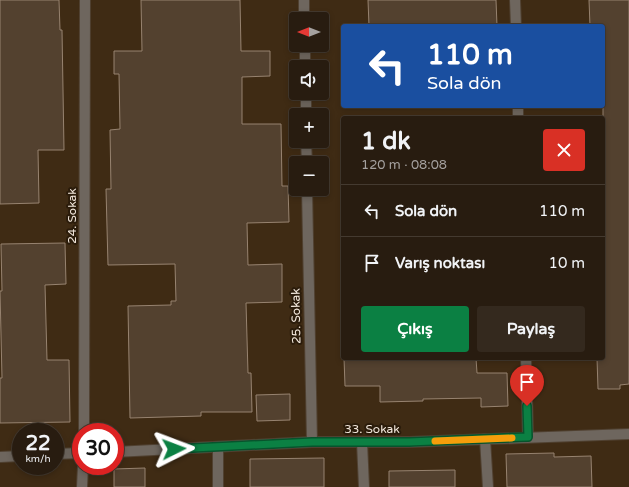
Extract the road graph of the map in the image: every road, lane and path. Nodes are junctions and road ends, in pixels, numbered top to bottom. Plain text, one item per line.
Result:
1 (85, 0) edge
2 (304, 0) edge
3 (515, 0) edge
4 (304, 12) edge
5 (516, 24) edge
6 (307, 196) edge
7 (526, 360) edge
8 (84, 423) edge
9 (629, 434) edge
10 (528, 437) junction
11 (485, 439) junction
12 (312, 442) junction
13 (362, 442) junction
14 (218, 446) junction
15 (124, 451) edge
16 (12, 456) edge
17 (0, 457) edge
18 (83, 475) edge
19 (82, 487) edge
20 (218, 487) edge
21 (364, 487) edge
22 (488, 487) edge

1 - 8 street, 24. Sokak
2 - 4 street
3 - 5 street
6 - 12 street, 25. Sokak
7 - 10 street
9 - 10 street, 33. Sokak
10 - 11 street, 33. Sokak
11 - 13 street, 33. Sokak
11 - 22 street
12 - 13 street, 33. Sokak
12 - 14 street, 33. Sokak
13 - 21 street
14 - 15 street, 33. Sokak
14 - 20 street
16 - 17 street
18 - 19 street

